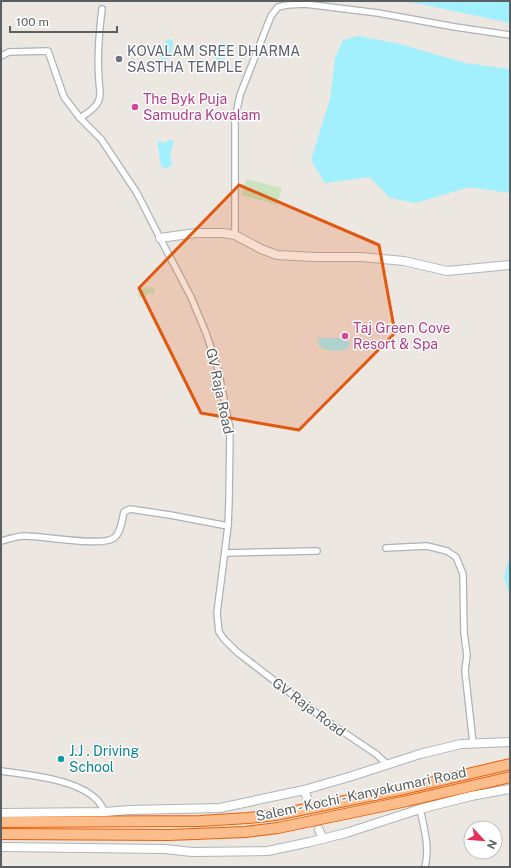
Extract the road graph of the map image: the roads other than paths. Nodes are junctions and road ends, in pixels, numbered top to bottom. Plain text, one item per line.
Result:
1 (102, 9) dead end
2 (510, 34) edge
3 (1, 56) edge
4 (80, 118) junction
5 (235, 235) junction
6 (160, 238) junction
7 (510, 265) edge
8 (228, 526) junction
9 (1, 541) edge
10 (386, 548) dead end
11 (317, 551) dead end
12 (224, 552) junction
13 (510, 742) edge
14 (473, 743) junction
15 (510, 764) edge
16 (388, 765) junction
17 (1, 771) edge
18 (510, 777) edge
19 (404, 789) junction
20 (510, 789) edge
21 (304, 790) junction
22 (407, 801) junction
23 (310, 805) tunnel mouth
24 (420, 809) junction
25 (105, 812) junction
26 (1, 813) edge
27 (1, 822) edge
28 (319, 830) tunnel mouth
29 (1, 834) edge
30 (323, 839) junction
31 (1, 847) edge
32 (425, 867) edge

1 - 4 street
2 - 5 street
3 - 4 street, GV Raja Road
4 - 6 street, GV Raja Road
5 - 6 street
5 - 7 street
6 - 8 street, GV Raja Road
8 - 9 street
8 - 12 street, GV Raja Road
10 - 14 street
11 - 12 street
12 - 16 street, GV Raja Road
13 - 14 street
14 - 16 street
15 - 19 highway, Salem - Kochi - Kanyakumari Road
16 - 21 street
17 - 25 street
18 - 22 highway, Salem - Kochi - Kanyakumari Road
19 - 22 highway
19 - 27 highway, Salem - Kochi - Kanyakumari Road
20 - 24 street
21 - 23 street
21 - 25 street
22 - 29 highway, Salem - Kochi - Kanyakumari Road
24 - 30 street
24 - 32 street
25 - 26 street
28 - 30 street
30 - 31 street

